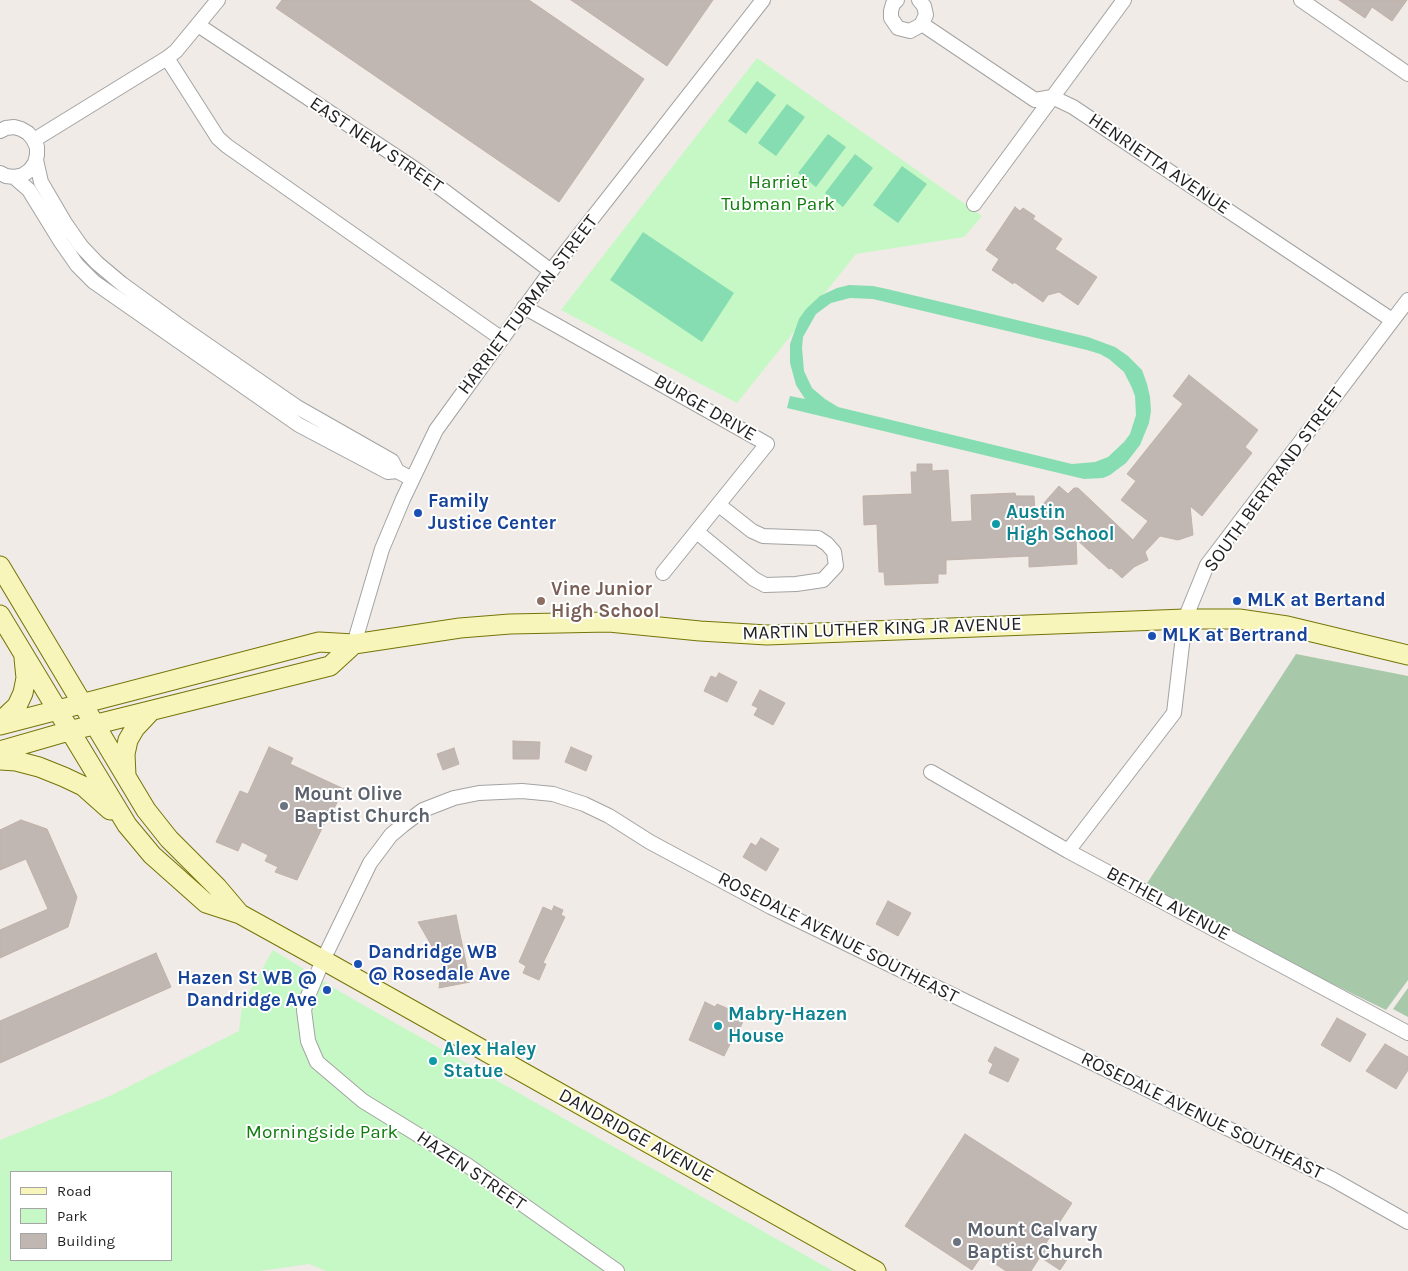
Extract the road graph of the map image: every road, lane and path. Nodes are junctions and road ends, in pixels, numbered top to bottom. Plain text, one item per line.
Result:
1 (218, 0) edge
2 (763, 0) edge
3 (897, 0) edge
4 (919, 0) edge
5 (1124, 0) edge
6 (1301, 0) edge
7 (922, 24) junction
8 (198, 25) junction
9 (167, 58) junction
10 (1408, 74) edge
11 (1052, 97) junction
12 (0, 131) edge
13 (34, 140) junction
14 (36, 160) junction
15 (0, 173) edge
16 (14, 177) junction
17 (974, 204) dead end
18 (551, 271) junction
19 (1408, 300) edge
20 (524, 307) junction
21 (1392, 320) junction
22 (502, 339) junction
23 (397, 471) junction
24 (412, 479) junction
25 (719, 505) junction
26 (697, 532) junction
27 (0, 566) edge
28 (664, 573) dead end
29 (0, 615) edge
30 (1185, 619) junction
31 (354, 644) junction
32 (24, 655) junction
33 (1408, 655) edge
34 (82, 703) junction
35 (56, 710) junction
36 (151, 711) junction
37 (0, 724) edge
38 (95, 725) junction
39 (69, 731) junction
40 (0, 751) edge
41 (0, 760) edge
42 (931, 772) dead end
43 (126, 779) junction
44 (127, 825) junction
45 (1068, 851) junction
46 (240, 914) junction
47 (323, 960) junction
48 (1408, 1033) edge
49 (1408, 1222) edge
50 (617, 1271) edge
51 (876, 1271) edge

1 - 8 street
2 - 18 street, HARRIET TUBMAN STREET
3 - 7 street
4 - 7 street
5 - 11 street
6 - 10 street
7 - 11 street, HENRIETTA AVENUE
8 - 9 street
8 - 18 street, EAST NEW STREET
9 - 13 street
9 - 22 street
11 - 17 street
11 - 21 street, HENRIETTA AVENUE
12 - 13 street
13 - 14 street
14 - 16 street
14 - 23 street
15 - 16 street
16 - 23 street
18 - 20 street, HARRIET TUBMAN STREET
19 - 21 street, SOUTH BERTRAND STREET
20 - 22 street, HARRIET TUBMAN STREET
20 - 25 street, BURGE DRIVE
21 - 30 street, SOUTH BERTRAND STREET
22 - 24 street, HARRIET TUBMAN STREET
23 - 24 street
24 - 31 street, HARRIET TUBMAN STREET
25 - 26 street, BURGE DRIVE
25 - 26 street
26 - 28 street, BURGE DRIVE
27 - 34 main road, DANDRIDGE AVENUE
29 - 32 main road, DANDRIDGE AVENUE
30 - 31 main road, MARTIN LUTHER KING JR AVENUE
30 - 33 main road, MARTIN LUTHER KING JR AVENUE
30 - 45 street, SOUTH BERTRAND STREET
31 - 34 main road, MARTIN LUTHER KING JR AVENUE
31 - 36 main road
32 - 35 main road, DANDRIDGE AVENUE
32 - 37 main road
34 - 35 main road, MARTIN LUTHER KING JR AVENUE
34 - 38 main road, DANDRIDGE AVENUE
35 - 37 main road, MARTIN LUTHER KING JR AVENUE
35 - 39 main road, DANDRIDGE AVENUE
36 - 38 main road
36 - 43 main road
38 - 39 main road
38 - 43 main road, DANDRIDGE AVENUE
39 - 40 main road
39 - 44 main road, DANDRIDGE AVENUE
41 - 44 main road
42 - 45 street, BETHEL AVENUE
43 - 46 main road, DANDRIDGE AVENUE
44 - 46 main road, DANDRIDGE AVENUE
45 - 48 street, BETHEL AVENUE
46 - 47 main road, DANDRIDGE AVENUE
47 - 49 street, ROSEDALE AVENUE SOUTHEAST
47 - 50 street, HAZEN STREET
47 - 51 main road, DANDRIDGE AVENUE

